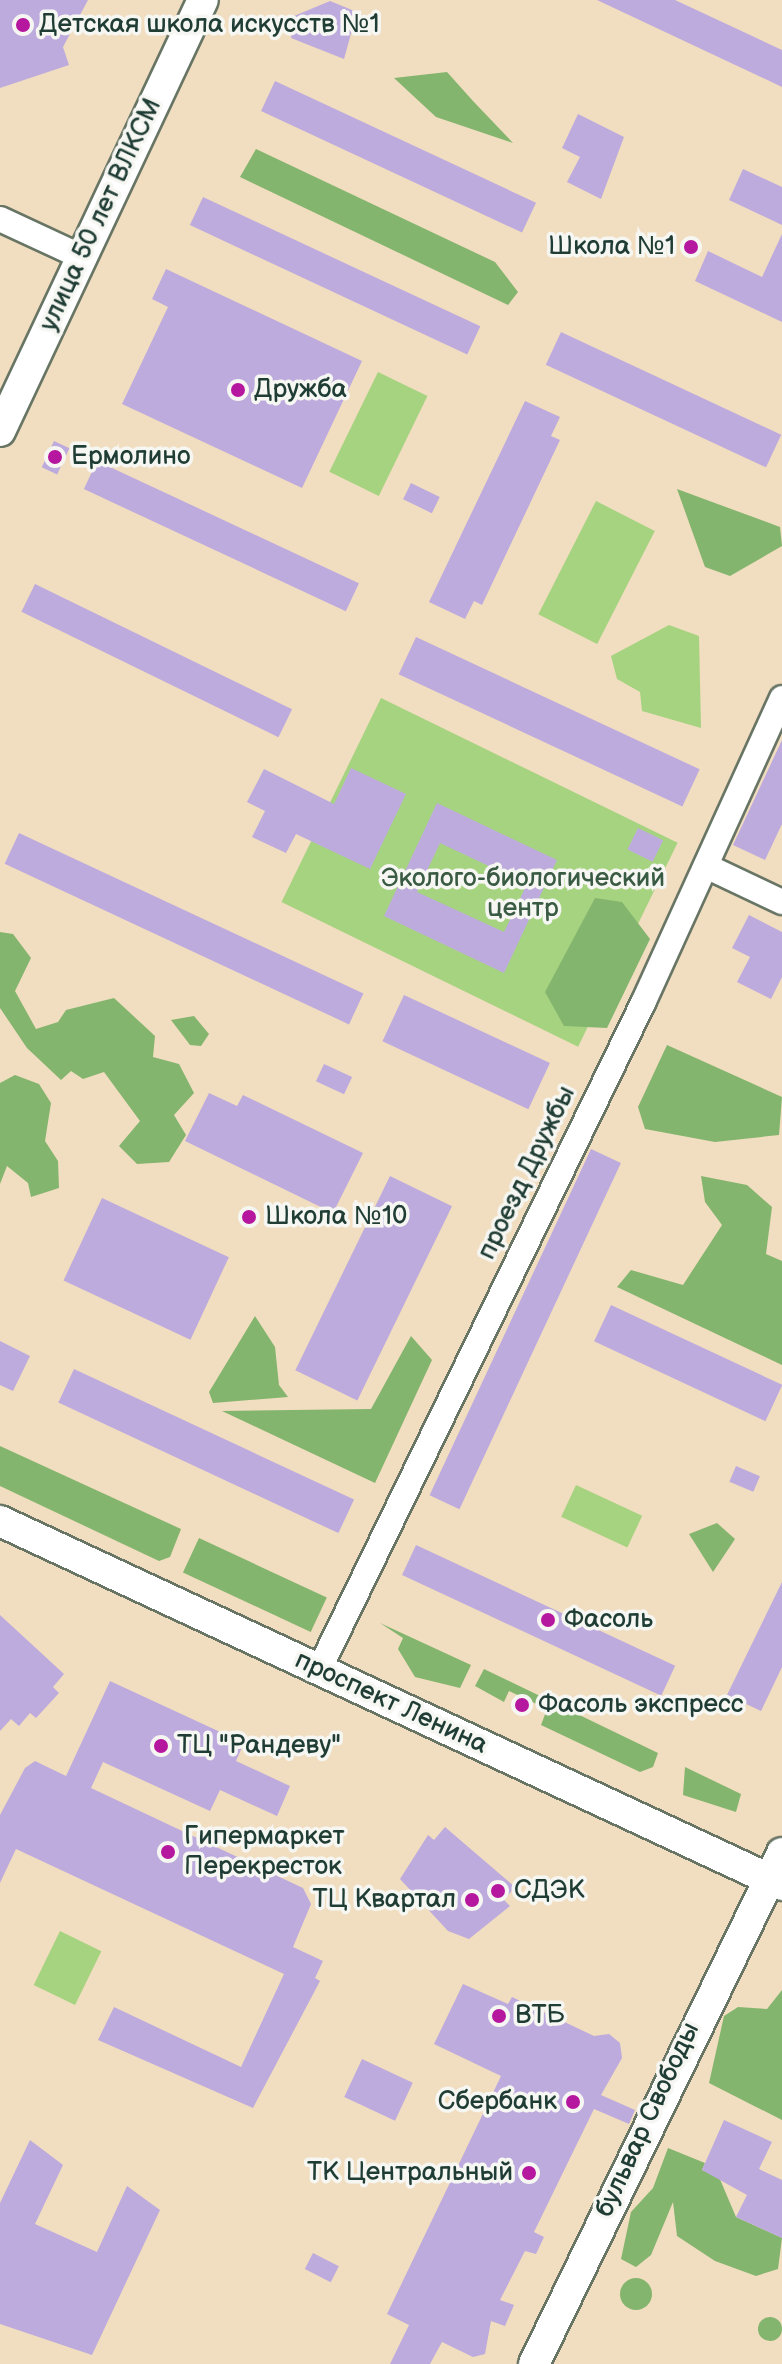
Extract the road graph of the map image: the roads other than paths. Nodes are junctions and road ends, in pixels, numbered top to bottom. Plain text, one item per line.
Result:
1 (203, 0) edge
2 (0, 219) edge
3 (82, 257) junction
4 (0, 431) edge
5 (782, 698) edge
6 (706, 866) junction
7 (782, 902) edge
8 (0, 1521) edge
9 (319, 1670) junction
10 (777, 1872) edge
11 (534, 2364) edge

1 - 3 main road, улица 50 лет ВЛКСМ
2 - 3 street
3 - 4 main road, улица 50 лет ВЛКСМ
5 - 6 street, проезд Дружбы
6 - 7 street
6 - 9 street, проезд Дружбы
8 - 9 main road, проспект Ленина
9 - 10 main road, проспект Ленина
10 - 11 main road, бульвар Свободы

